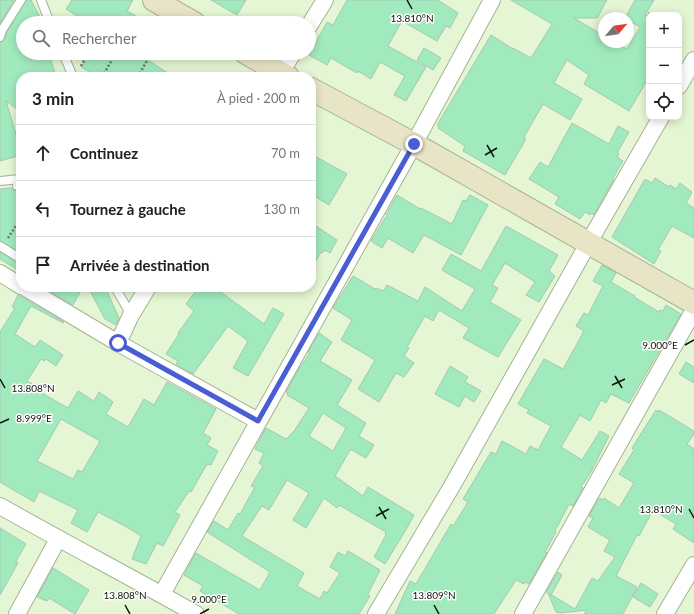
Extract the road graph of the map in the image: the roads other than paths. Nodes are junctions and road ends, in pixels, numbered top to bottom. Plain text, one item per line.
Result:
1 (21, 0) edge
2 (41, 0) edge
3 (325, 0) edge
4 (492, 0) edge
5 (162, 2) edge
6 (47, 16) edge
7 (183, 16) edge
8 (315, 16) edge
9 (0, 37) edge
10 (66, 60) edge
11 (257, 60) edge
12 (289, 60) edge
13 (694, 60) edge
14 (71, 72) edge
15 (276, 72) edge
16 (284, 72) edge
17 (680, 84) edge
18 (316, 92) edge
19 (659, 120) edge
20 (414, 144) junction
21 (16, 179) edge
22 (0, 181) edge
23 (589, 242) junction
24 (1, 247) edge
25 (16, 256) edge
26 (0, 273) edge
27 (16, 282) edge
28 (32, 292) edge
29 (118, 292) edge
30 (145, 292) edge
31 (694, 303) edge
32 (694, 310) edge
33 (131, 315) junction
34 (118, 343) junction
35 (258, 421) junction
36 (0, 506) edge
37 (58, 539) junction
38 (694, 565) edge
39 (162, 594) junction
40 (17, 614) edge
41 (196, 614) edge
42 (376, 614) edge
43 (523, 614) edge
44 (665, 614) edge

1 - 9 lane
2 - 6 lane
3 - 8 street
4 - 20 street
5 - 7 street
10 - 14 lane
11 - 15 street
12 - 16 street
13 - 17 street
18 - 20 street
19 - 23 street
20 - 23 street
20 - 35 street
21 - 22 lane
23 - 31 street
23 - 42 street
24 - 25 lane
26 - 27 street
28 - 34 street
29 - 33 lane
30 - 33 street
32 - 43 street
33 - 34 street
34 - 35 street
35 - 39 street
36 - 37 street
37 - 39 street
37 - 40 street
38 - 44 street
39 - 41 street

